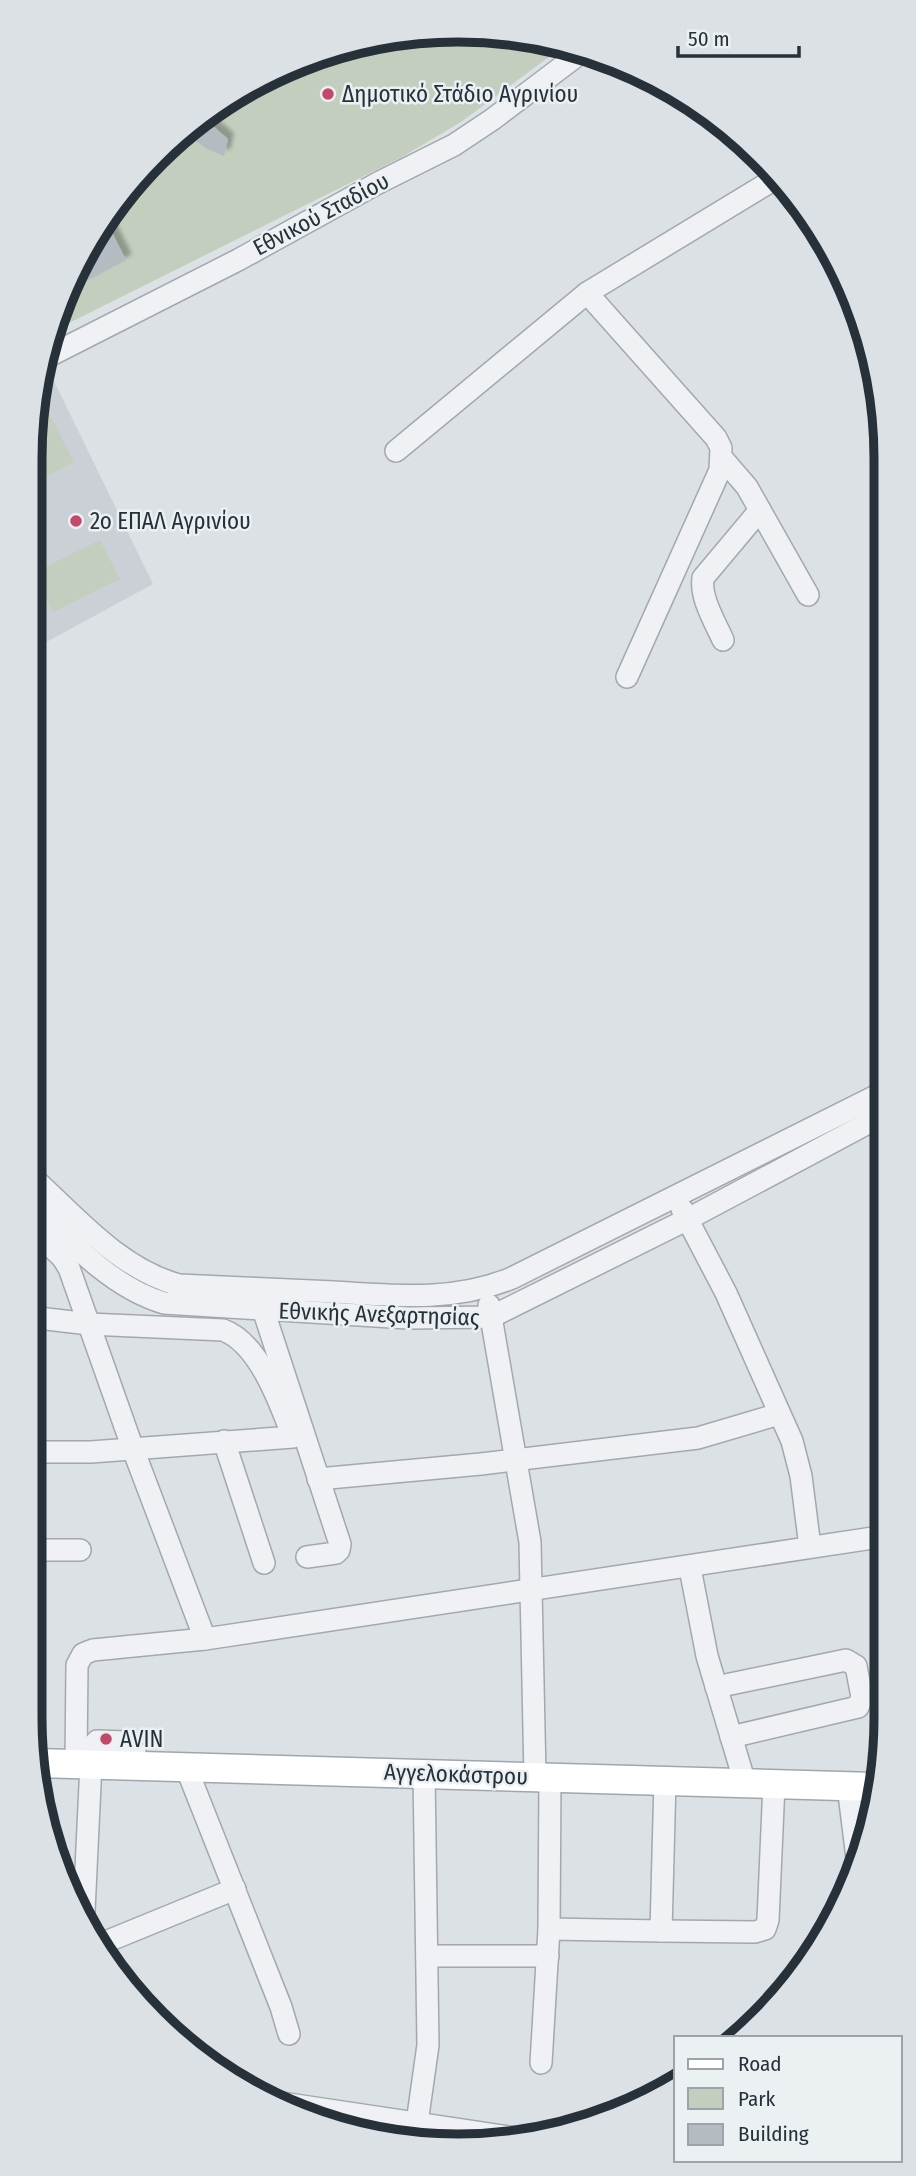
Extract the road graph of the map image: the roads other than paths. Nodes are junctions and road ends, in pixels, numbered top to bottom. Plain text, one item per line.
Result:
1 (573, 58) edge
2 (769, 182) edge
3 (587, 293) junction
4 (55, 353) edge
5 (397, 451) dead end
6 (722, 458) junction
7 (760, 510) junction
8 (808, 596) dead end
9 (723, 640) dead end
10 (627, 677) dead end
11 (874, 1097) edge
12 (874, 1120) edge
13 (42, 1186) edge
14 (675, 1198) junction
15 (42, 1212) edge
16 (688, 1219) junction
17 (42, 1239) edge
18 (256, 1288) junction
19 (486, 1289) junction
20 (263, 1310) junction
21 (491, 1317) junction
22 (42, 1318) edge
23 (89, 1324) junction
24 (779, 1413) junction
25 (224, 1441) junction
26 (133, 1449) junction
27 (42, 1452) edge
28 (515, 1459) junction
29 (318, 1479) junction
30 (874, 1538) edge
31 (810, 1547) junction
32 (42, 1550) edge
33 (79, 1550) dead end
34 (306, 1557) dead end
35 (264, 1563) dead end
36 (690, 1567) junction
37 (531, 1590) junction
38 (205, 1639) junction
39 (716, 1687) junction
40 (731, 1737) junction
41 (135, 1752) dead end
42 (85, 1760) junction
43 (45, 1763) edge
44 (186, 1767) junction
45 (424, 1773) junction
46 (542, 1777) junction
47 (665, 1780) junction
48 (745, 1783) junction
49 (774, 1784) junction
50 (862, 1786) edge
51 (860, 1826) edge
52 (235, 1889) junction
53 (84, 1900) edge
54 (548, 1929) junction
55 (661, 1931) junction
56 (107, 1941) edge
57 (427, 1956) junction
58 (548, 1956) junction
59 (289, 2034) dead end
60 (541, 2063) dead end
61 (313, 2108) edge
62 (417, 2123) junction
63 (483, 2133) edge

1 - 4 street, Εθνικού Σταδίου
2 - 3 street
3 - 5 street
3 - 6 street
6 - 7 street
6 - 10 street
7 - 8 street
7 - 9 street
11 - 14 street, Εθνικής Ανεξαρτησίας
12 - 16 street, Εθνικής Ανεξαρτησίας
13 - 18 street, Εθνικής Ανεξαρτησίας
14 - 16 street
14 - 19 street, Εθνικής Ανεξαρτησίας
15 - 20 street, Εθνικής Ανεξαρτησίας
16 - 21 street, Εθνικής Ανεξαρτησίας
16 - 24 street
17 - 23 street
18 - 19 street, Εθνικής Ανεξαρτησίας
18 - 20 street
19 - 21 street
20 - 21 street, Εθνικής Ανεξαρτησίας
20 - 29 street
21 - 28 street
22 - 23 street
23 - 25 street
23 - 26 street
24 - 28 street
24 - 31 street
25 - 26 street
25 - 35 street
26 - 27 street
26 - 38 street
28 - 29 street
28 - 37 street
29 - 34 street
30 - 31 street
31 - 36 street
32 - 33 street
36 - 37 street
36 - 39 street
37 - 38 street
37 - 46 street
38 - 42 street
39 - 40 street
39 - 40 street
40 - 48 street
41 - 42 street
42 - 43 main road, Αγγελοκάστρου
42 - 44 main road, Αγγελοκάστρου
42 - 53 street
44 - 45 main road, Αγγελοκάστρου
44 - 52 street
45 - 46 main road, Αγγελοκάστρου
45 - 57 street
46 - 47 main road, Αγγελοκάστρου
46 - 54 street
47 - 48 main road, Αγγελοκάστρου
47 - 55 street
48 - 49 main road, Αγγελοκάστρου
49 - 50 main road, Αγγελοκάστρου
49 - 55 street
50 - 51 street
52 - 56 street
52 - 59 street
54 - 55 street
54 - 58 street
57 - 58 street
57 - 62 street
58 - 60 street
61 - 62 street
62 - 63 street

